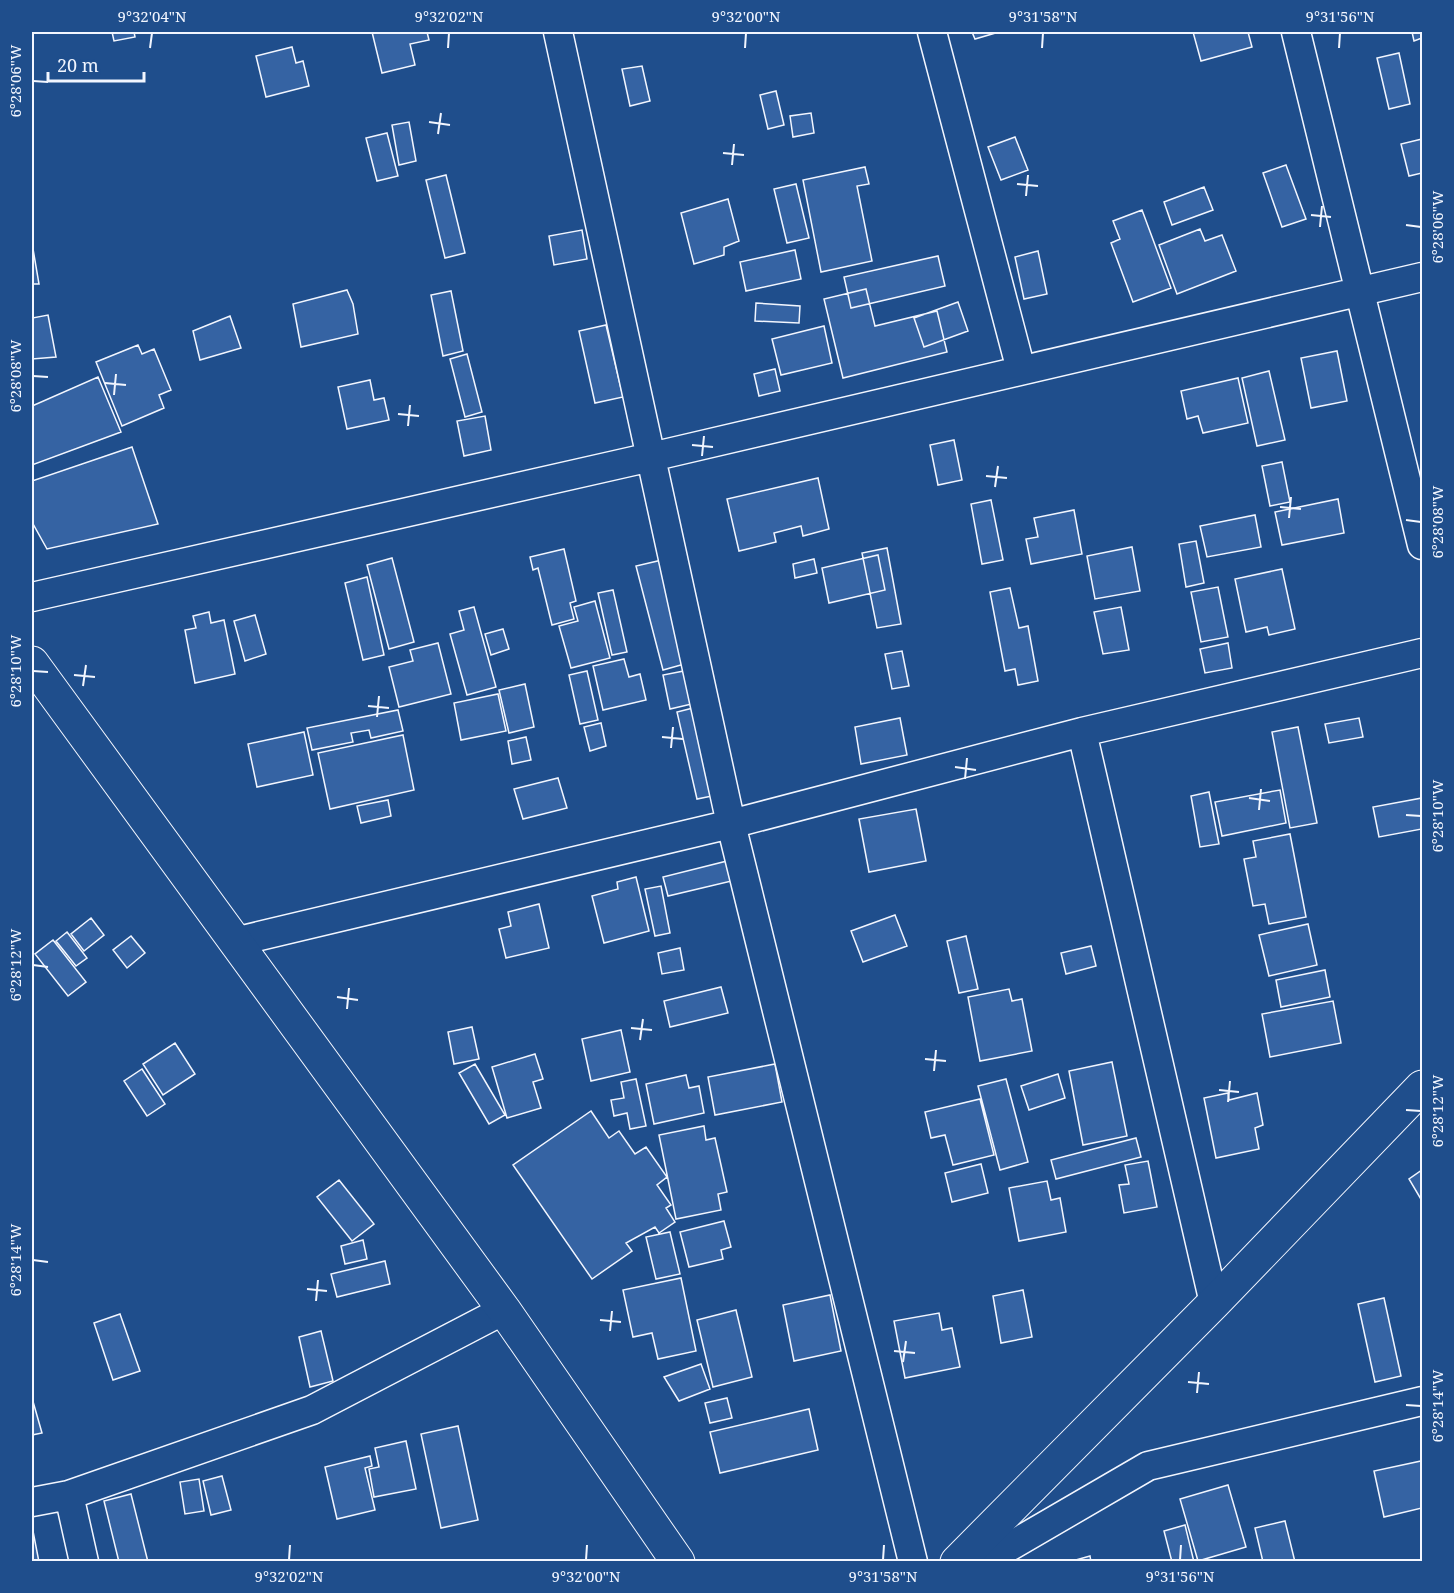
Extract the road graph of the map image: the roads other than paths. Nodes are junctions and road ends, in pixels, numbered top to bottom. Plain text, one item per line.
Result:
1 (558, 32) edge
2 (932, 32) edge
3 (1296, 32) edge
4 (1422, 277) edge
5 (1360, 290) junction
6 (1020, 370) junction
7 (651, 457) junction
8 (1422, 545) edge
9 (32, 597) edge
10 (1422, 653) edge
11 (32, 663) edge
12 (1082, 732) junction
13 (731, 824) junction
14 (234, 942) junction
15 (1422, 1087) edge
16 (1214, 1303) junction
17 (504, 1310) junction
18 (1422, 1401) edge
19 (69, 1495) junction
20 (32, 1502) edge
21 (84, 1562) edge
22 (678, 1562) edge
23 (913, 1562) edge
24 (957, 1562) edge
25 (983, 1562) edge

1 - 7 street
2 - 6 street
3 - 5 street
4 - 5 street
5 - 6 street
5 - 8 street
6 - 7 street
7 - 9 street
7 - 13 street
10 - 12 street
11 - 14 street
12 - 13 street
12 - 16 street
13 - 14 street
13 - 23 street
14 - 17 street
15 - 16 street
16 - 24 street
17 - 19 street
17 - 22 street
18 - 25 street
19 - 20 street
19 - 21 street

